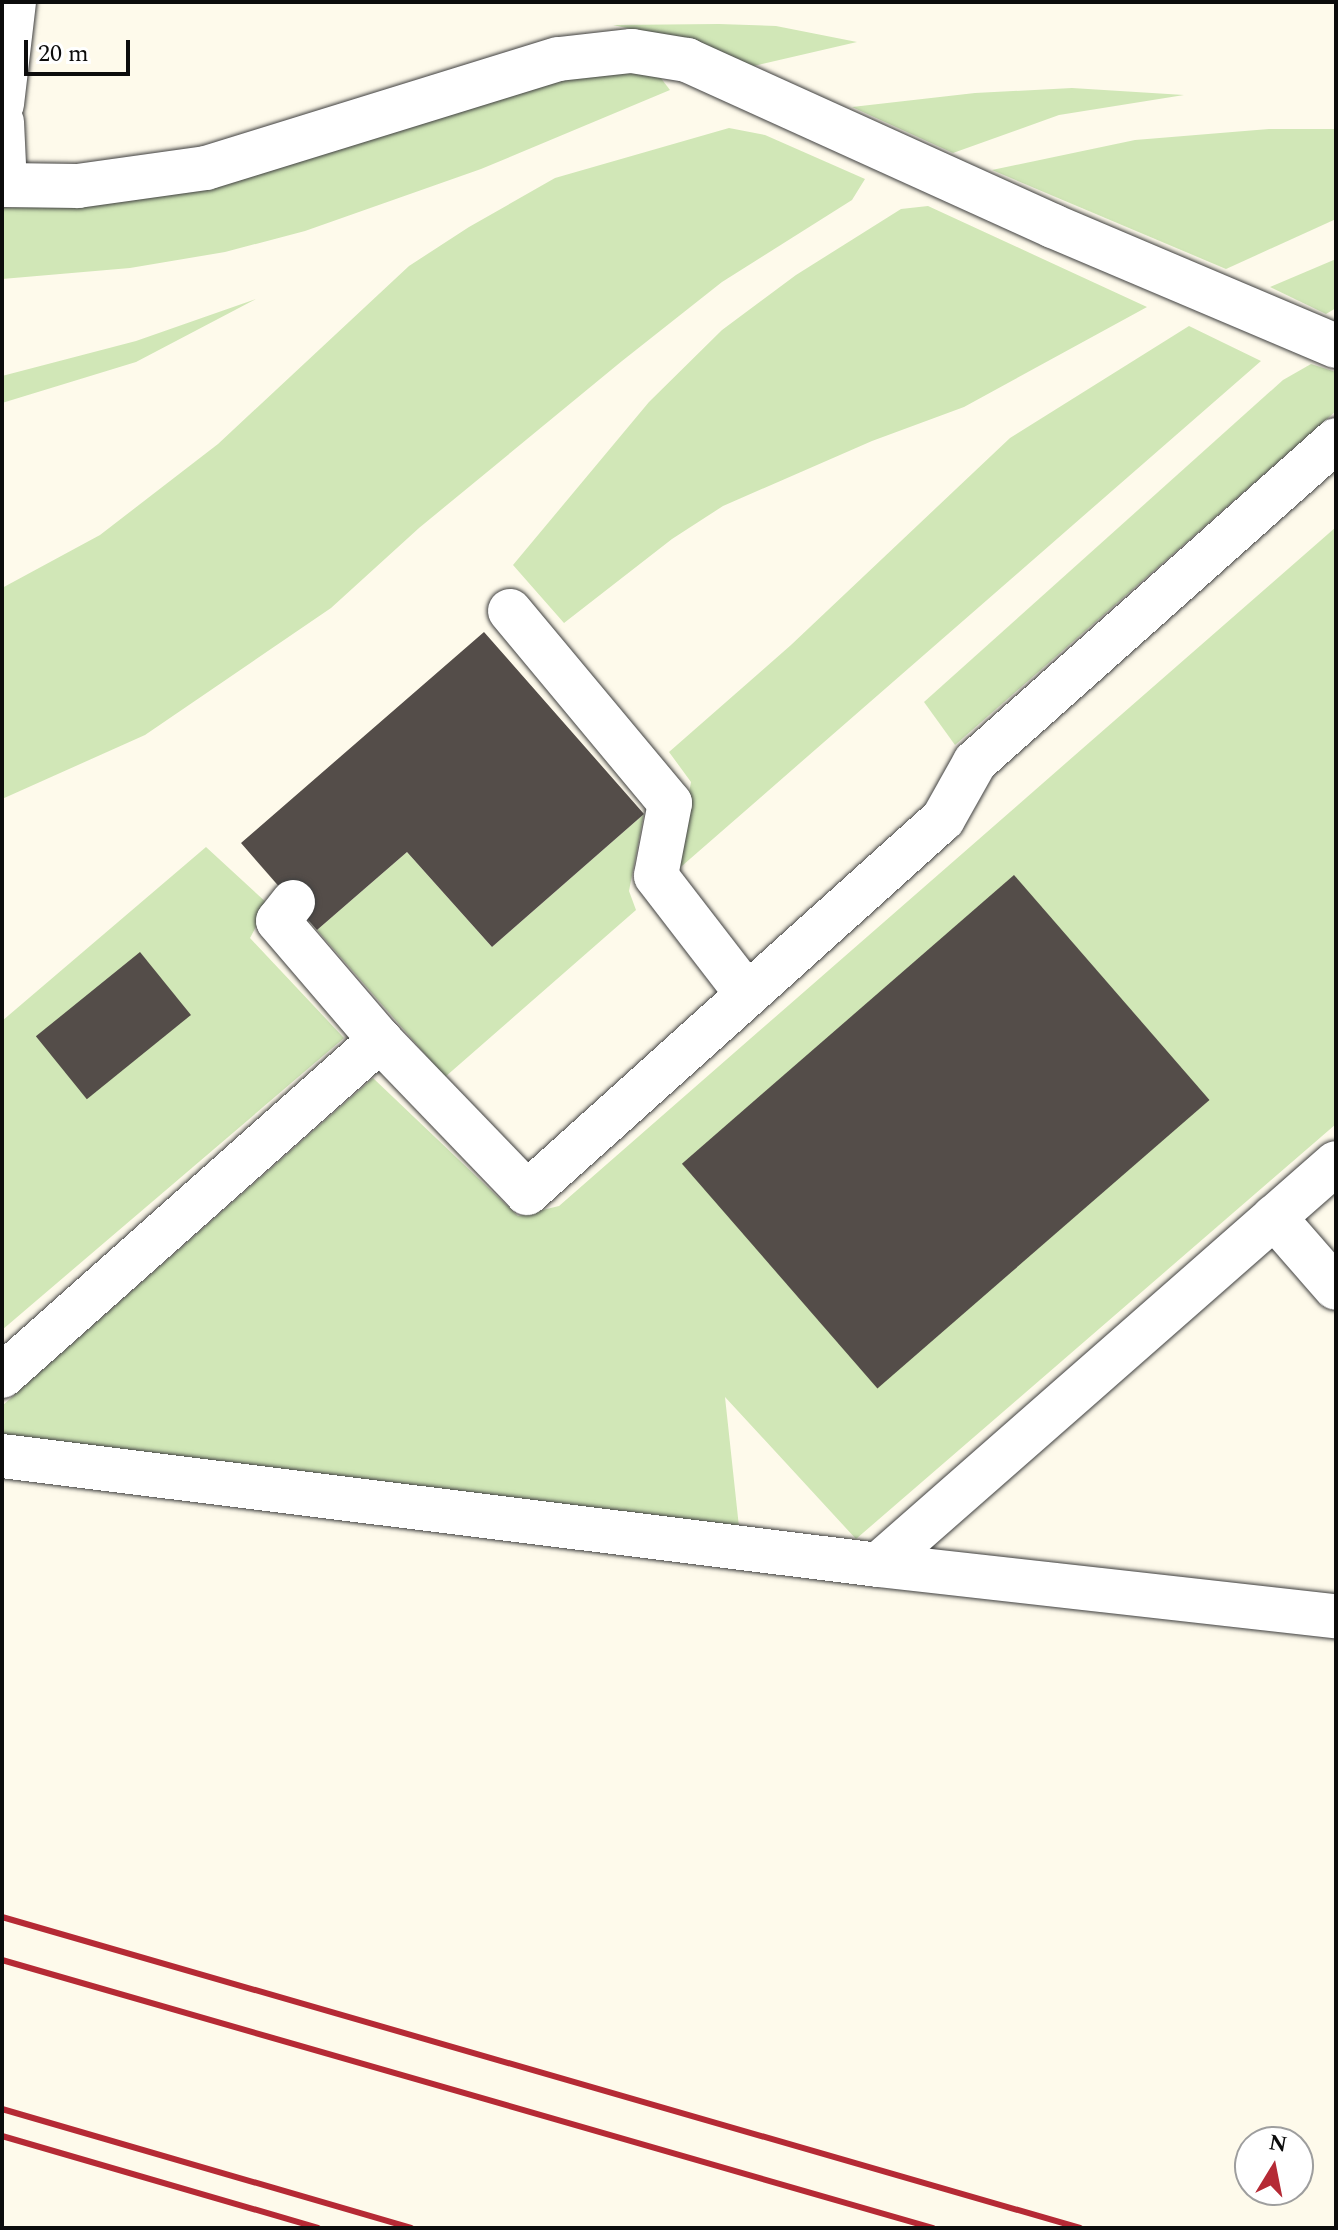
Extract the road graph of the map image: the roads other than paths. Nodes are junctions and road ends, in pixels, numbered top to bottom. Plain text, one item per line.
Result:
1 (14, 2) edge
2 (2, 104) edge
3 (2, 122) edge
4 (4, 185) edge
5 (1336, 346) edge
6 (1336, 440) edge
7 (510, 611) dead end
8 (293, 902) dead end
9 (746, 993) junction
10 (380, 1040) junction
11 (1336, 1163) edge
12 (1274, 1217) junction
13 (1336, 1288) edge
14 (2, 1376) edge
15 (2, 1456) edge
16 (878, 1565) junction
17 (1336, 1616) edge

1 - 2 lane
3 - 4 lane
4 - 5 lane
6 - 9 lane
7 - 9 lane
8 - 10 lane
9 - 10 lane
10 - 14 lane
11 - 12 lane
12 - 13 lane
12 - 16 lane
15 - 16 lane
16 - 17 lane

